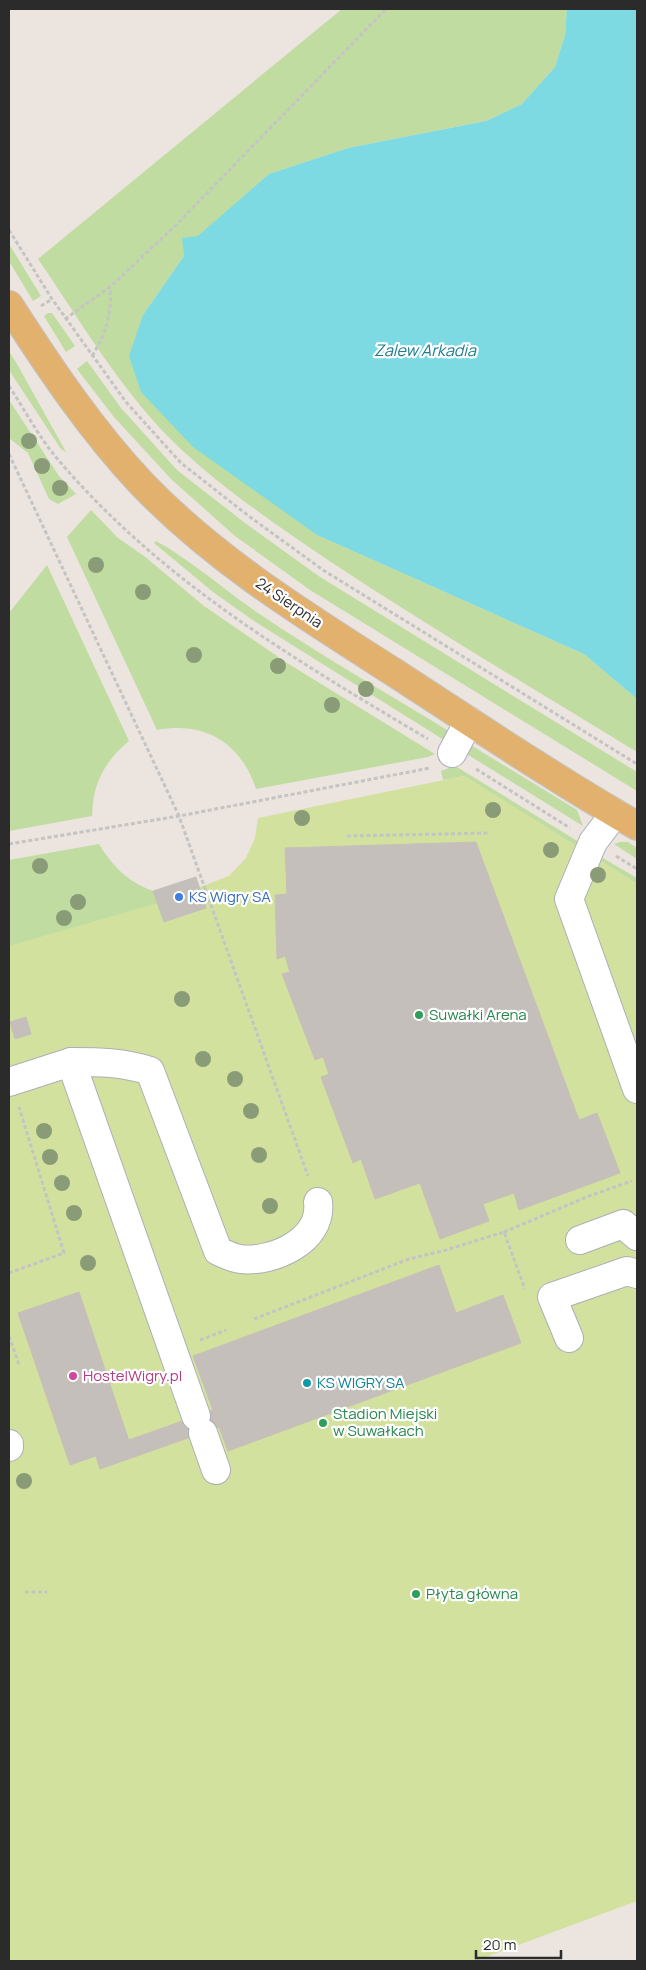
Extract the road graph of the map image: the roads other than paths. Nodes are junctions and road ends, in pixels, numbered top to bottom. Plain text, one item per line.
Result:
1 (9, 305) edge
2 (469, 721) junction
3 (452, 754) road end
4 (626, 819) edge
5 (71, 1062) junction
6 (637, 1089) edge
7 (13, 1090) edge
8 (318, 1202) road end
9 (635, 1227) edge
10 (580, 1240) dead end
11 (637, 1274) edge
12 (569, 1338) dead end
13 (216, 1470) dead end

1 - 2 main road, 24 Sierpnia
2 - 3 lane
2 - 4 main road, 24 Sierpnia
4 - 6 lane
5 - 7 lane
5 - 8 lane
5 - 13 lane
9 - 10 lane
11 - 12 lane

